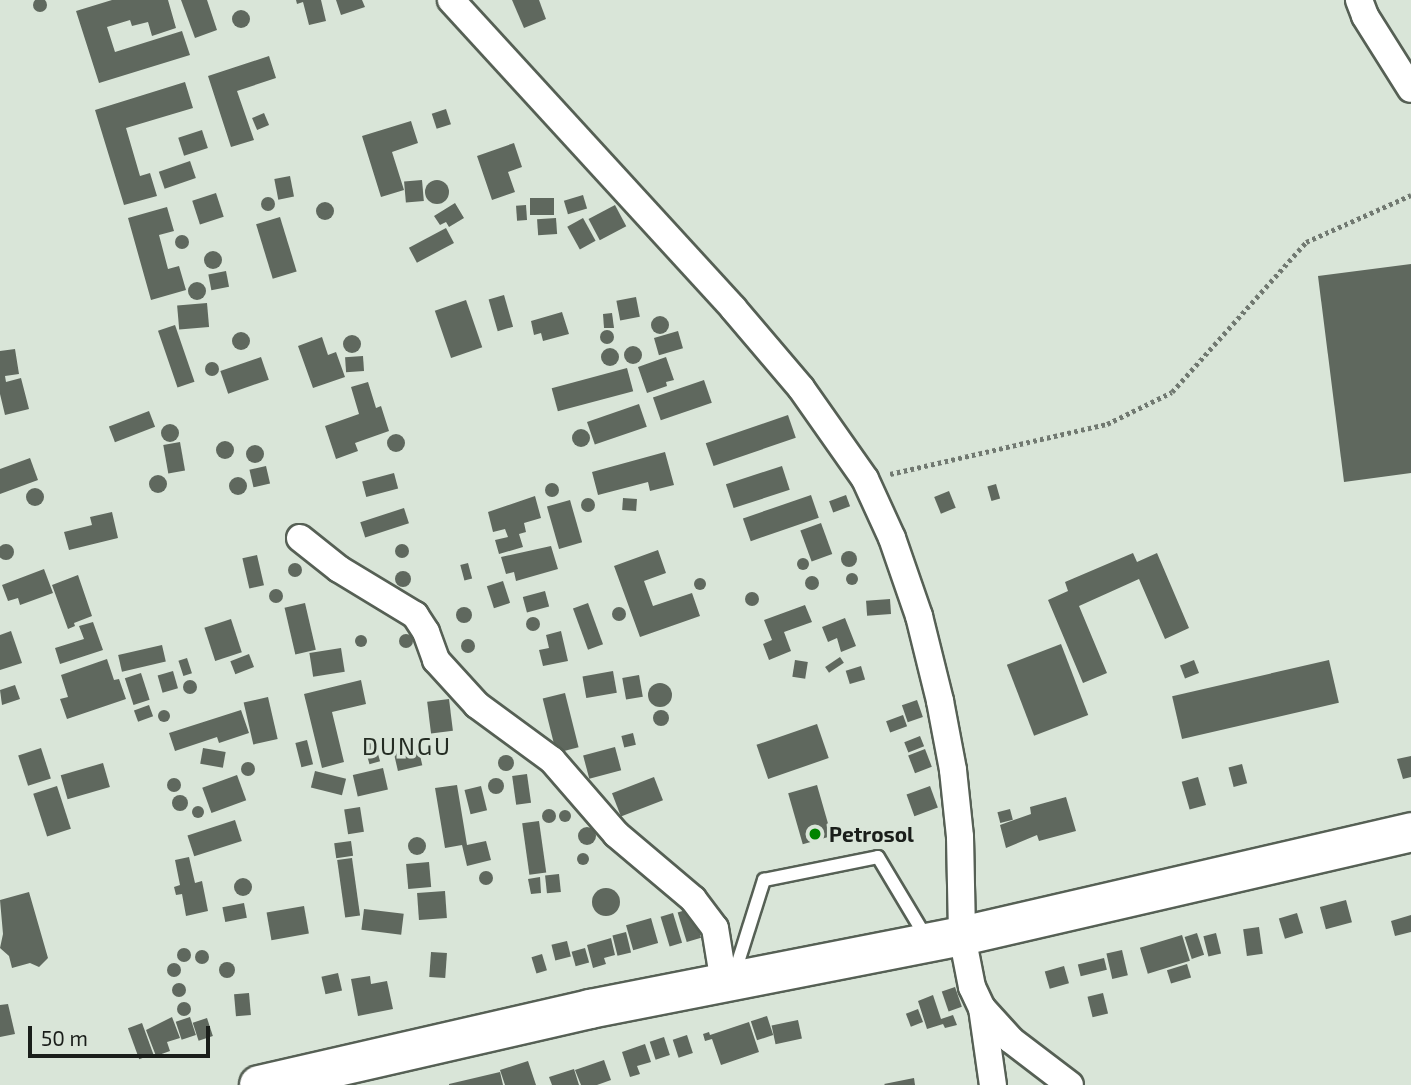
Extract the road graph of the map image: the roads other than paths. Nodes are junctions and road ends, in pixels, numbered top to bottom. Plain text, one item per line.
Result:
1 (451, 0) edge
2 (1359, 0) edge
3 (1411, 89) edge
4 (300, 538) dead end
5 (1411, 832) edge
6 (946, 939) junction
7 (728, 982) junction
8 (982, 1008) junction
9 (259, 1085) edge
10 (993, 1085) edge
11 (1070, 1085) edge

1 - 6 street
2 - 3 street
4 - 7 street
5 - 6 highway
6 - 7 highway
6 - 7 lane
6 - 8 street
7 - 9 highway
8 - 10 street
8 - 11 street

